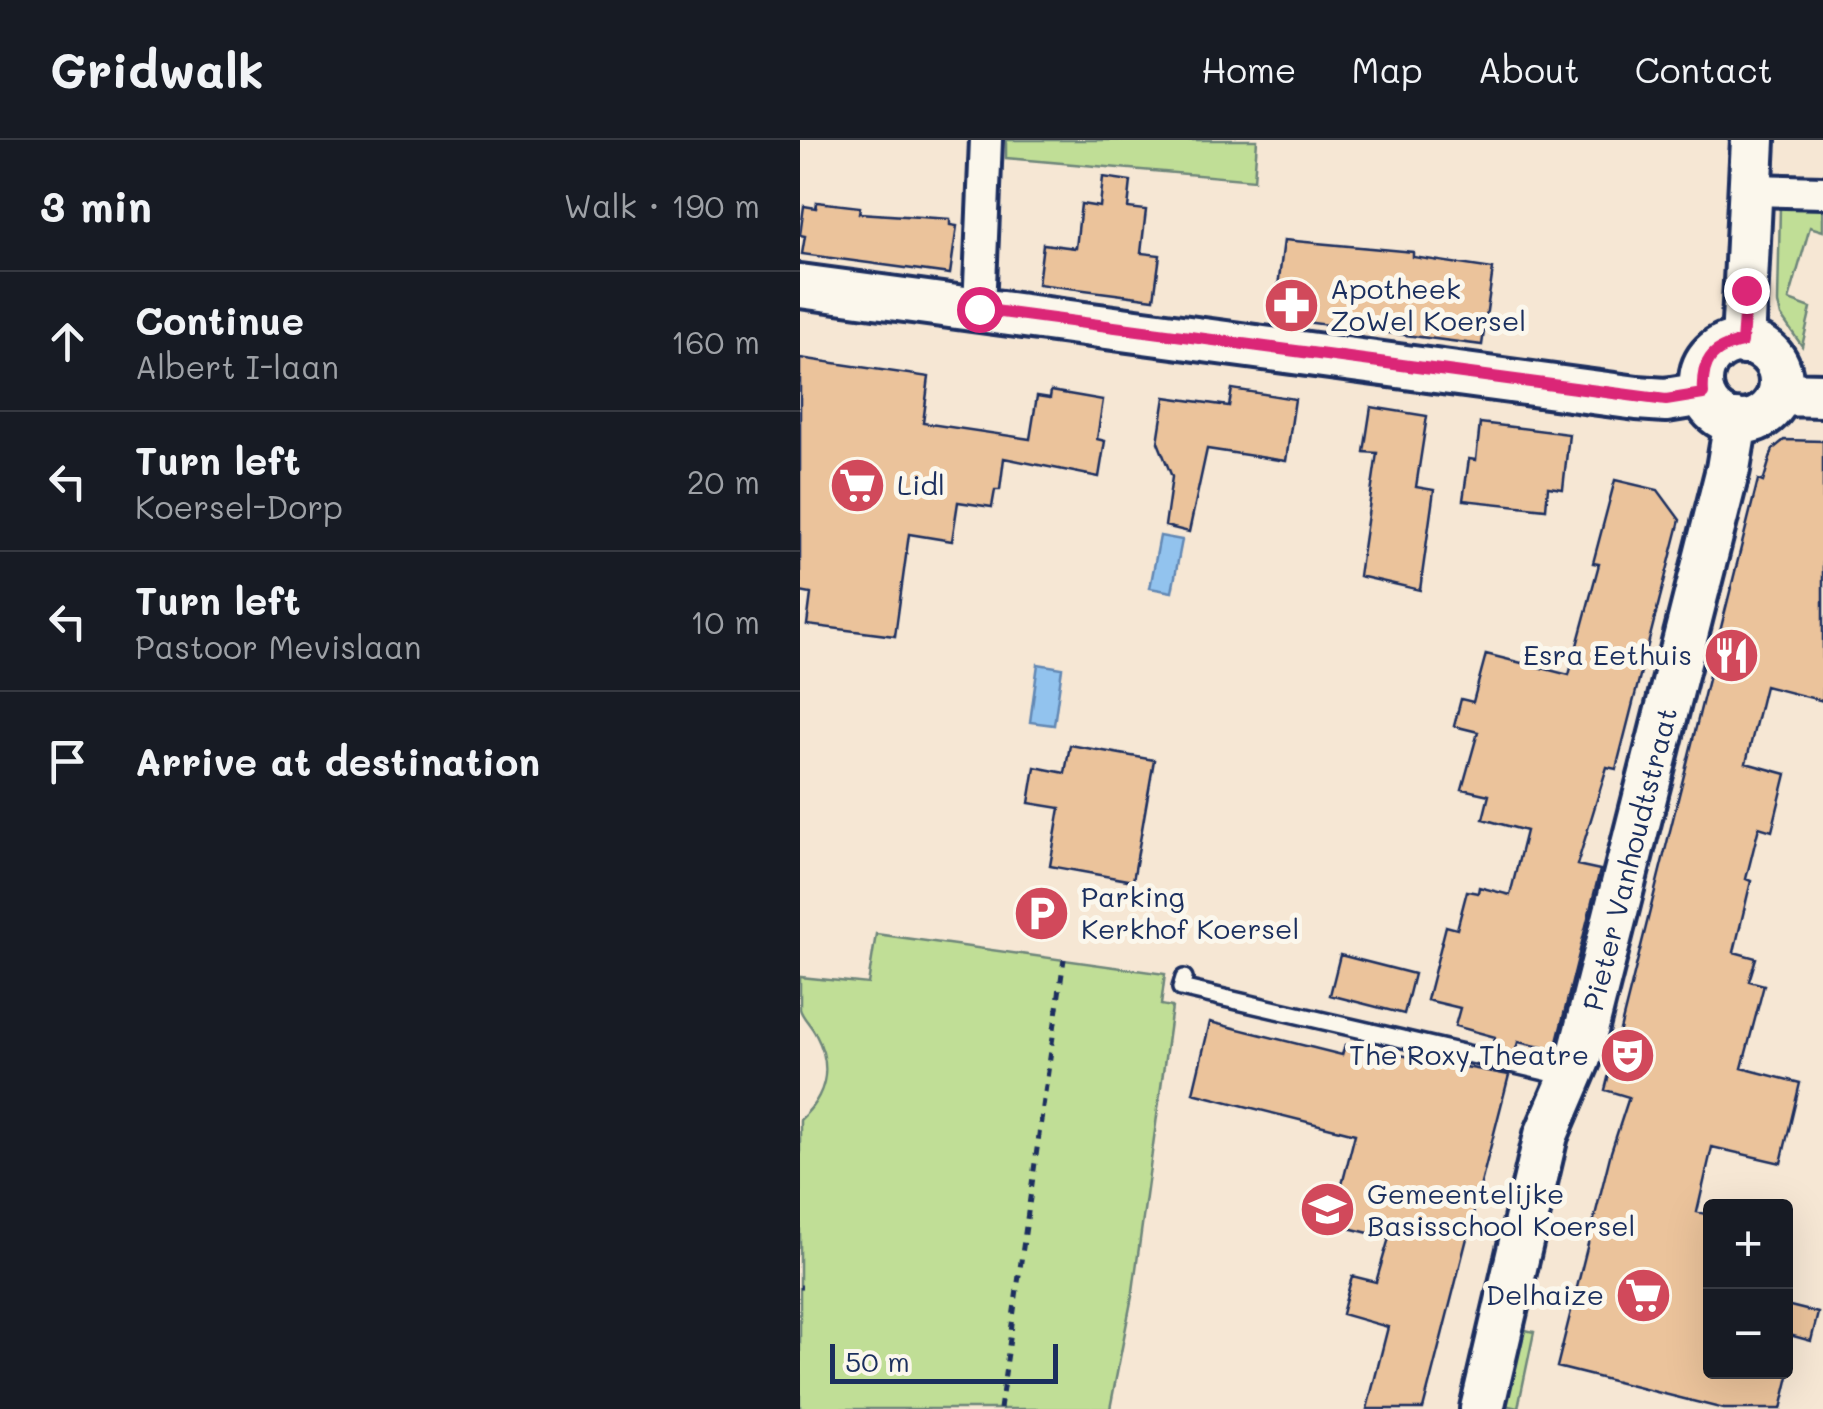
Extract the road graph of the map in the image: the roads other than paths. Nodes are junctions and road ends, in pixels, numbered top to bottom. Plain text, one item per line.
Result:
1 (986, 140) edge
2 (1753, 140) edge
3 (1752, 190) junction
4 (1823, 192) edge
5 (800, 286) edge
6 (979, 309) junction
7 (1758, 334) junction
8 (1803, 384) edge
9 (1703, 394) junction
10 (1736, 421) junction
11 (1184, 978) dead end
12 (1571, 1078) junction
13 (1482, 1409) edge

1 - 6 street
2 - 3 street
3 - 4 street
3 - 7 street
5 - 6 street
6 - 9 street
7 - 8 street
7 - 9 street
8 - 10 street
9 - 10 street
10 - 12 street, Pieter Vanhoudtstraat
11 - 12 lane
12 - 13 street, Pieter Vanhoudtstraat

